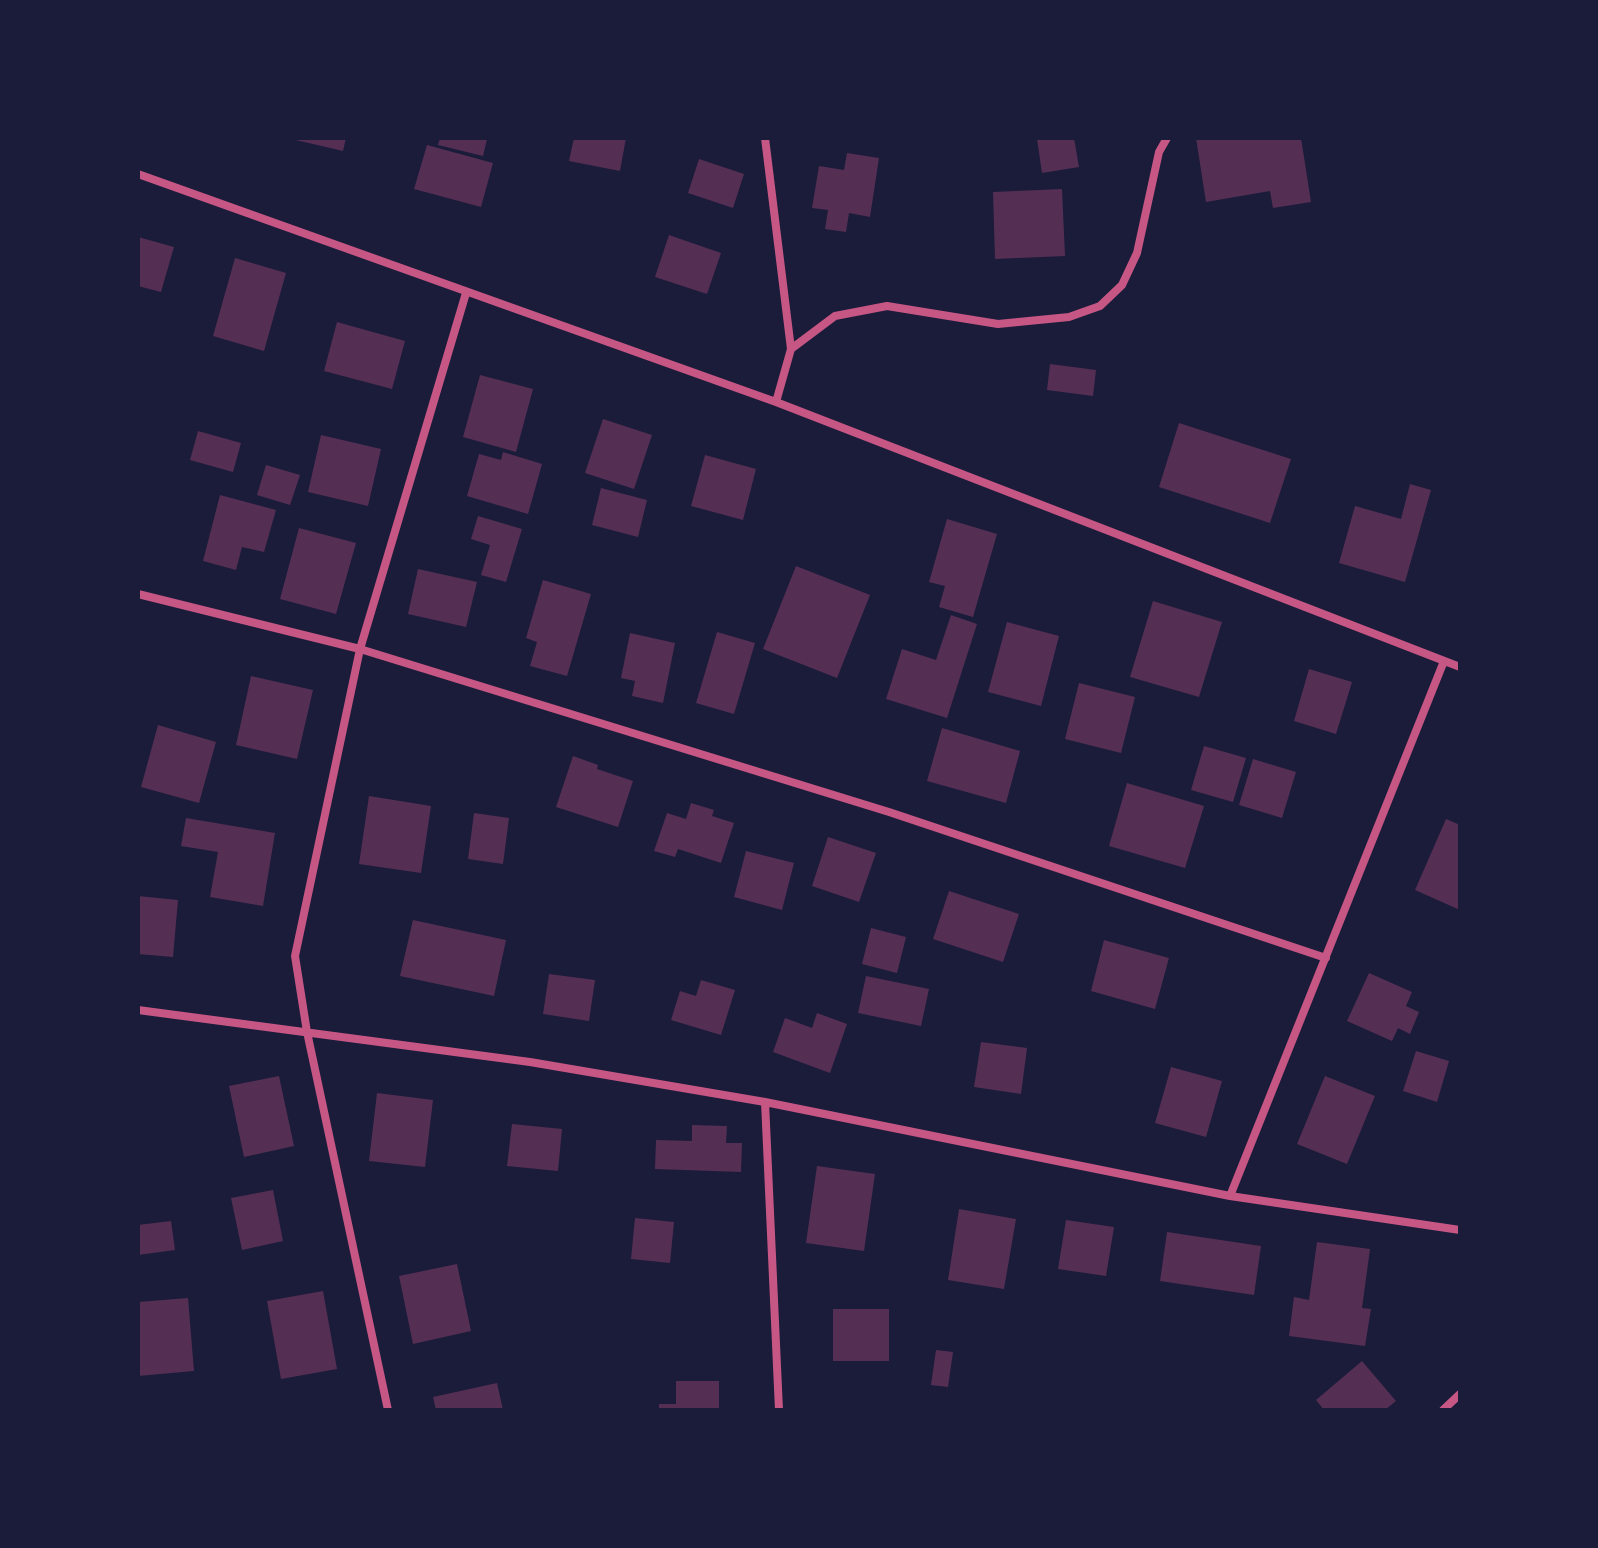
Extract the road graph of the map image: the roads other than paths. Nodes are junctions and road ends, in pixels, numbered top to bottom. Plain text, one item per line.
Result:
1 (765, 138) edge
2 (1167, 138) edge
3 (138, 174) edge
4 (466, 293) junction
5 (791, 349) junction
6 (776, 402) junction
7 (138, 594) edge
8 (360, 649) junction
9 (1444, 661) junction
10 (1460, 667) edge
11 (1326, 958) junction
12 (138, 1010) edge
13 (307, 1032) junction
14 (765, 1102) junction
15 (1230, 1196) junction
16 (1460, 1230) edge
17 (1460, 1394) edge
18 (388, 1410) edge
19 (779, 1410) edge
20 (1443, 1410) edge

1 - 5 street
2 - 5 street
3 - 4 street
4 - 6 street
4 - 8 street
5 - 6 street
6 - 9 street
7 - 8 street
8 - 11 street
8 - 13 street
9 - 10 street
9 - 11 street
11 - 15 street
12 - 13 street
13 - 14 street
13 - 18 street
14 - 15 street
14 - 19 street
15 - 16 street
17 - 20 street

